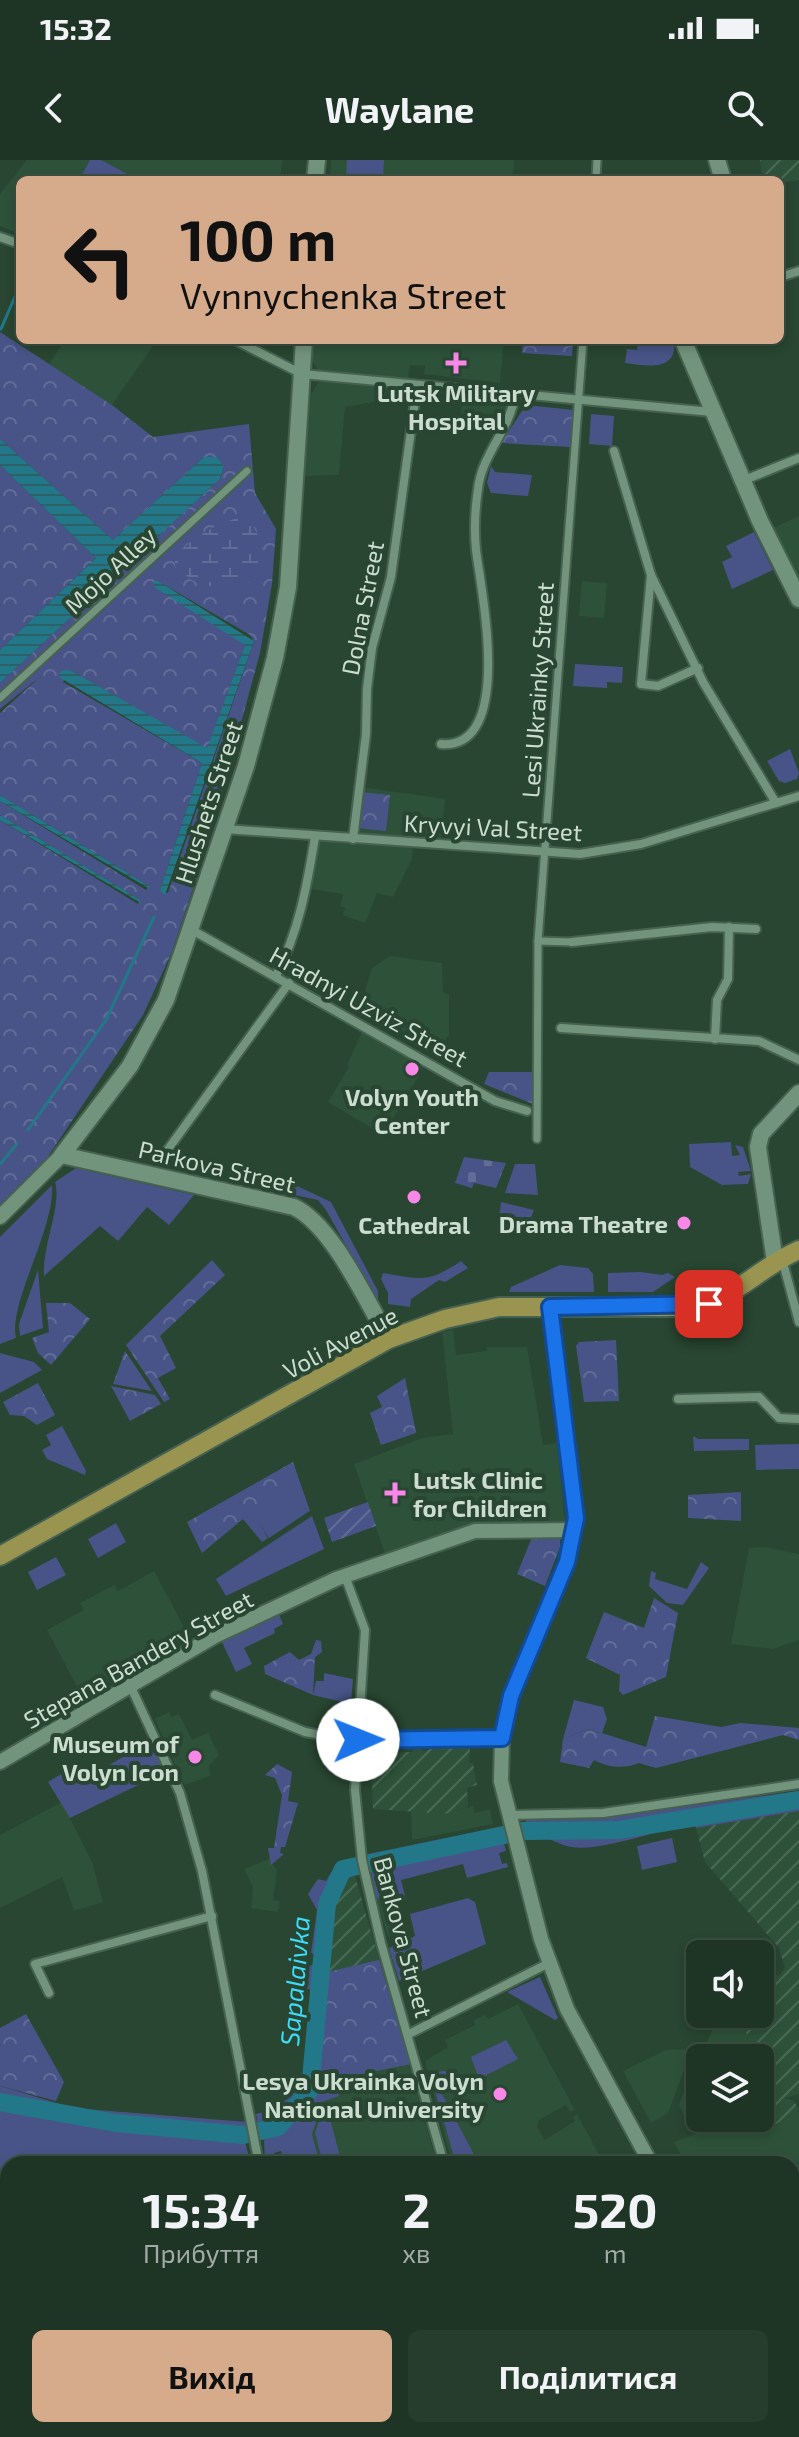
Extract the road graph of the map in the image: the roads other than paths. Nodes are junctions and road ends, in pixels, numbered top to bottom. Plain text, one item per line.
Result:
1 (243, 344) edge
2 (304, 344) edge
3 (583, 344) edge
4 (685, 344) edge
5 (302, 374) junction
6 (417, 386) junction
7 (515, 394) junction
8 (578, 400) junction
9 (712, 412) junction
10 (614, 451) dead end
11 (799, 458) edge
12 (247, 471) dead end
13 (742, 481) junction
14 (651, 575) junction
15 (799, 599) edge
16 (698, 668) junction
17 (0, 698) edge
18 (441, 744) dead end
19 (799, 796) edge
20 (776, 803) junction
21 (225, 829) junction
22 (315, 837) junction
23 (353, 839) junction
24 (545, 853) junction
25 (729, 927) junction
26 (756, 929) dead end
27 (192, 930) junction
28 (538, 941) junction
29 (572, 942) joint
30 (276, 976) junction
31 (289, 983) junction
32 (561, 1028) dead end
33 (715, 1039) junction
34 (799, 1060) edge
35 (799, 1093) edge
36 (527, 1111) dead end
37 (537, 1139) dead end
38 (166, 1152) dead end
39 (62, 1155) junction
40 (0, 1217) edge
41 (799, 1250) edge
42 (778, 1260) junction
43 (550, 1307) junction
44 (799, 1322) edge
45 (389, 1339) junction
46 (678, 1399) dead end
47 (799, 1419) edge
48 (574, 1530) junction
49 (0, 1556) edge
50 (345, 1576) junction
51 (130, 1685) junction
52 (215, 1695) dead end
53 (502, 1738) junction
54 (358, 1740) junction
55 (0, 1762) edge
56 (799, 1784) edge
57 (510, 1820) junction
58 (212, 1916) junction
59 (549, 1963) junction
60 (49, 1993) dead end
61 (409, 2034) junction
62 (257, 2156) edge
63 (442, 2156) edge
64 (647, 2156) edge

1 - 5 street
2 - 5 main road, Hlushets Street
3 - 8 street, Lesi Ukrainky Street
4 - 9 main road
5 - 6 street
5 - 21 main road, Hlushets Street
6 - 7 street
6 - 23 street, Dolna Street
7 - 8 street
7 - 18 street
8 - 9 street
8 - 24 street, Lesi Ukrainky Street
9 - 13 main road
10 - 14 street
11 - 13 street
12 - 17 street, Mojo Alley
13 - 15 main road
14 - 16 street
14 - 16 street
16 - 20 street
19 - 20 street, Kryvyi Val Street
20 - 24 street, Kryvyi Val Street
21 - 22 street, Kryvyi Val Street
21 - 27 main road, Hlushets Street
22 - 23 street, Kryvyi Val Street
22 - 30 street
23 - 24 street, Kryvyi Val Street
24 - 28 street, Lesi Ukrainky Street
25 - 26 street
25 - 29 street
25 - 33 street
27 - 30 street, Hradnyi Uzviz Street
27 - 39 main road, Hlushets Street
28 - 29 street
28 - 37 street, Lesi Ukrainky Street
30 - 31 street, Hradnyi Uzviz Street
31 - 36 street, Hradnyi Uzviz Street
31 - 38 street
32 - 33 street
33 - 34 street
35 - 42 main road
39 - 40 street, Hlushets Street
39 - 45 main road, Parkova Street
41 - 42 main road, Voli Avenue
42 - 43 main road, Voli Avenue
42 - 44 street
43 - 45 main road, Voli Avenue
43 - 48 street
45 - 49 main road, Voli Avenue
46 - 47 street
48 - 50 street, Stepana Bandery Street
48 - 53 street
50 - 51 street, Stepana Bandery Street
50 - 54 street, Bankova Street
51 - 55 street, Stepana Bandery Street
51 - 58 street
52 - 54 street
53 - 54 street
53 - 57 street
54 - 61 street, Bankova Street
56 - 57 street
57 - 59 street
58 - 60 street
58 - 62 street
59 - 61 street
59 - 64 street
61 - 63 street, Bankova Street

